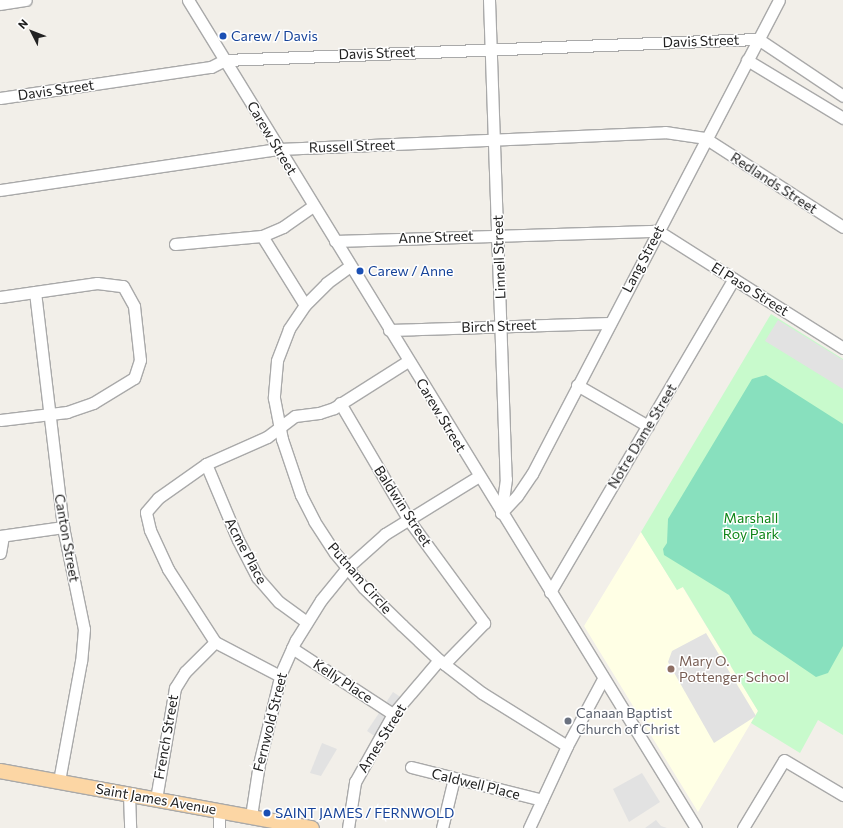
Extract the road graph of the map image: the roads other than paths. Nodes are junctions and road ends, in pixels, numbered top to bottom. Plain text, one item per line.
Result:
1 (26, 0) edge
2 (188, 0) edge
3 (489, 0) edge
4 (779, 0) edge
5 (0, 4) edge
6 (758, 39) junction
7 (490, 50) junction
8 (225, 60) junction
9 (747, 60) junction
10 (843, 96) edge
11 (0, 98) edge
12 (843, 118) edge
13 (705, 138) junction
14 (492, 141) junction
15 (278, 149) junction
16 (0, 190) edge
17 (313, 206) junction
18 (843, 227) edge
19 (658, 231) junction
20 (499, 235) junction
21 (262, 236) junction
22 (335, 241) junction
23 (175, 244) dead end
24 (350, 266) junction
25 (734, 279) junction
26 (35, 292) junction
27 (0, 297) edge
28 (305, 305) junction
29 (609, 323) junction
30 (502, 326) junction
31 (389, 330) junction
32 (843, 348) edge
33 (408, 361) junction
34 (577, 385) junction
35 (340, 403) junction
36 (50, 414) junction
37 (0, 420) edge
38 (648, 426) junction
39 (279, 427) junction
40 (206, 464) junction
41 (479, 476) junction
42 (502, 513) junction
43 (408, 518) junction
44 (63, 527) junction
45 (1, 536) edge
46 (0, 553) edge
47 (347, 568) junction
48 (550, 592) junction
49 (471, 606) joint
50 (307, 622) junction
51 (215, 642) junction
52 (292, 648) junction
53 (442, 662) junction
54 (280, 676) junction
55 (602, 679) junction
56 (393, 714) junction
57 (567, 746) junction
58 (411, 768) dead end
59 (0, 771) edge
60 (454, 778) junction
61 (59, 782) junction
62 (129, 794) junction
63 (843, 795) edge
64 (156, 799) junction
65 (542, 800) junction
66 (219, 811) junction
67 (251, 816) junction
68 (130, 828) edge
69 (219, 828) edge
70 (312, 828) edge
71 (348, 828) edge
72 (442, 828) edge
73 (530, 828) edge
74 (696, 828) edge
75 (743, 828) edge

1 - 5 street
2 - 8 street, Carew Street
3 - 7 street, Linnell Street
4 - 6 street, Lang Street
6 - 7 street, Davis Street
6 - 9 street, Lang Street
6 - 10 street
7 - 8 street, Davis Street
7 - 14 street, Linnell Street
8 - 11 street, Davis Street
8 - 15 street, Carew Street
9 - 12 street
9 - 13 street, Lang Street
13 - 14 street, Russell Street
13 - 18 street, Redlands Street
13 - 19 street, Lang Street
14 - 15 street, Russell Street
14 - 20 street, Linnell Street
15 - 16 street, Russell Street
15 - 17 street, Carew Street
17 - 21 street
17 - 22 street, Carew Street
19 - 20 street, Anne Street
19 - 25 street, El Paso Street
19 - 29 street, Lang Street
20 - 22 street, Anne Street
20 - 30 street, Linnell Street
21 - 23 street
21 - 28 street
22 - 24 street, Carew Street
24 - 28 street, Putnam Circle
24 - 31 street, Carew Street
25 - 32 street, El Paso Street
25 - 38 street, Notre Dame Street
26 - 27 street
26 - 36 street, Canton Street
26 - 36 street
28 - 39 street, Putnam Circle
29 - 30 street, Birch Street
29 - 34 street, Lang Street
30 - 31 street, Birch Street
30 - 42 street, Linnell Street
31 - 33 street, Carew Street
33 - 35 street
33 - 41 street, Carew Street
34 - 38 street
34 - 42 street, Lang Street
35 - 39 street
35 - 43 street, Baldwin Street
36 - 37 street
36 - 44 street, Canton Street
38 - 48 street, Notre Dame Street
39 - 40 street
39 - 47 street, Putnam Circle
40 - 50 street, Acme Place
40 - 51 street
41 - 42 street, Carew Street
41 - 43 street, Fernwold Street
42 - 48 street, Carew Street
43 - 47 street, Fernwold Street
43 - 49 street, Baldwin Street
44 - 45 street
44 - 61 street, Canton Street
45 - 46 street
47 - 50 street, Fernwold Street
47 - 53 street, Putnam Circle
48 - 55 street, Carew Street
49 - 53 street, Ames Street
50 - 52 street, Fernwold Street
51 - 54 street
51 - 64 street, French Street
52 - 54 street, Fernwold Street
52 - 56 street, Kelly Place
53 - 56 street, Ames Street
53 - 57 street, Putnam Circle
54 - 67 street, Fernwold Street
55 - 57 street
55 - 74 street, Carew Street
56 - 71 street, Ames Street
57 - 65 street
58 - 60 street, Caldwell Place
59 - 61 main road, Saint James Avenue
60 - 65 street, Caldwell Place
60 - 72 street
61 - 62 main road, Saint James Avenue
62 - 64 main road, Saint James Avenue
62 - 68 street
63 - 75 street
64 - 66 main road, Saint James Avenue
65 - 73 street
66 - 67 main road, Saint James Avenue
66 - 69 street
67 - 70 main road, Saint James Avenue

